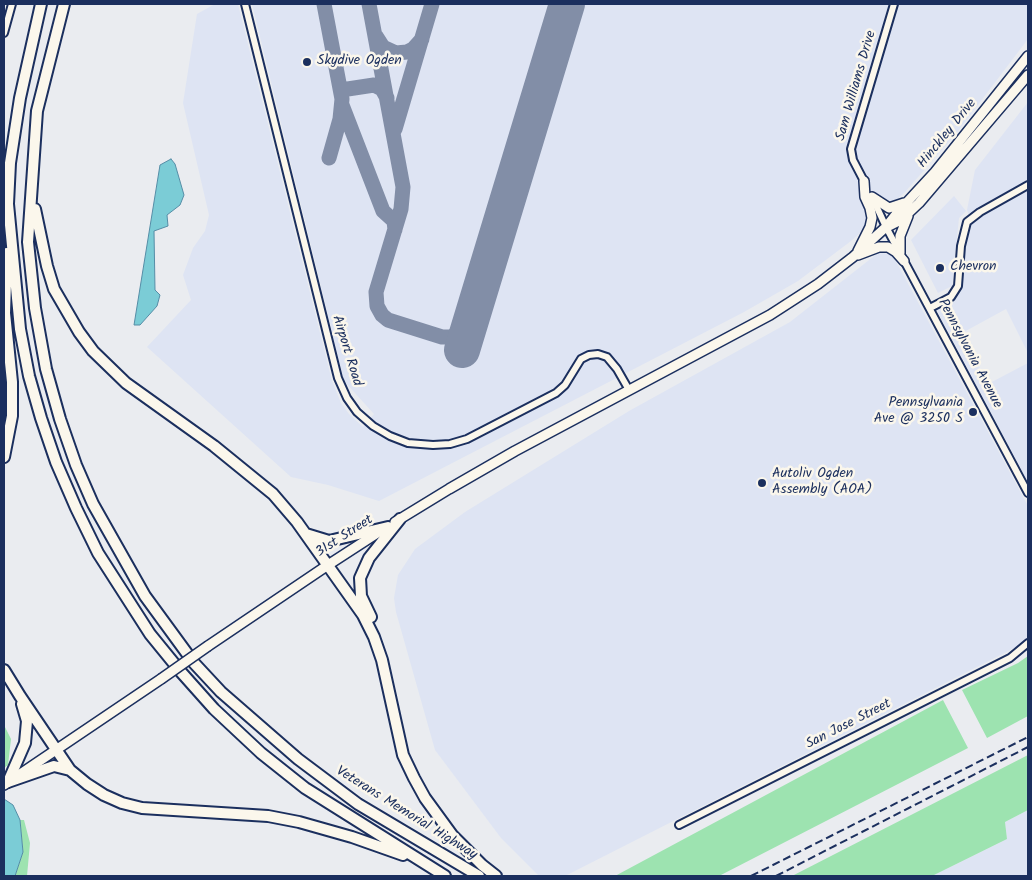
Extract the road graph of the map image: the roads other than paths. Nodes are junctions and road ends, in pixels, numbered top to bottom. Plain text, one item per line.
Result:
1 (12, 4) edge
2 (41, 4) edge
3 (64, 4) edge
4 (245, 4) edge
5 (894, 4) edge
6 (4, 33) edge
7 (1028, 56) edge
8 (1028, 75) edge
9 (864, 181) junction
10 (1028, 184) edge
11 (32, 196) junction
12 (872, 197) junction
13 (908, 200) junction
14 (8, 204) junction
15 (910, 212) junction
16 (886, 228) junction
17 (855, 255) junction
18 (902, 257) junction
19 (930, 308) junction
20 (719, 342) joint
21 (629, 390) junction
22 (4, 457) edge
23 (1028, 493) edge
24 (400, 519) junction
25 (388, 526) junction
26 (306, 534) junction
27 (328, 565) junction
28 (1028, 643) edge
29 (382, 660) junction
30 (4, 670) edge
31 (20, 696) junction
32 (56, 749) junction
33 (70, 770) junction
34 (6, 784) edge
35 (679, 825) dead end
36 (422, 862) junction
37 (446, 876) edge
38 (479, 876) edge
39 (496, 876) edge

1 - 6 street
2 - 14 highway
3 - 11 highway, Veterans Memorial Highway
4 - 21 street, Airport Road
5 - 9 street, Sam Williams Drive
7 - 13 main road, Hinckley Drive
8 - 15 main road, Hinckley Drive
9 - 12 street, Sam Williams Drive
9 - 17 main road
10 - 19 street
11 - 26 highway
11 - 38 highway, Veterans Memorial Highway
12 - 13 main road
12 - 16 street, Sam Williams Drive
13 - 16 main road, Hinckley Drive
14 - 22 highway
14 - 36 highway
15 - 16 main road, Hinckley Drive
15 - 18 main road
16 - 17 main road, Hinckley Drive
16 - 18 street, Pennsylvania Avenue
17 - 18 main road
17 - 20 main road, Hinckley Drive
18 - 19 street, Pennsylvania Avenue
19 - 23 street, Pennsylvania Avenue
20 - 21 main road, 31st Street
21 - 24 main road, 31st Street
24 - 25 main road, 31st Street
24 - 29 highway
25 - 26 highway
25 - 27 main road, 31st Street
26 - 27 highway
27 - 29 highway
27 - 32 main road, 31st Street, bridge
28 - 35 street, San Jose Street
29 - 39 highway
30 - 31 highway
31 - 32 highway
31 - 34 highway
32 - 33 highway
32 - 34 main road, 31st Street
33 - 34 highway
33 - 36 highway
36 - 37 highway

